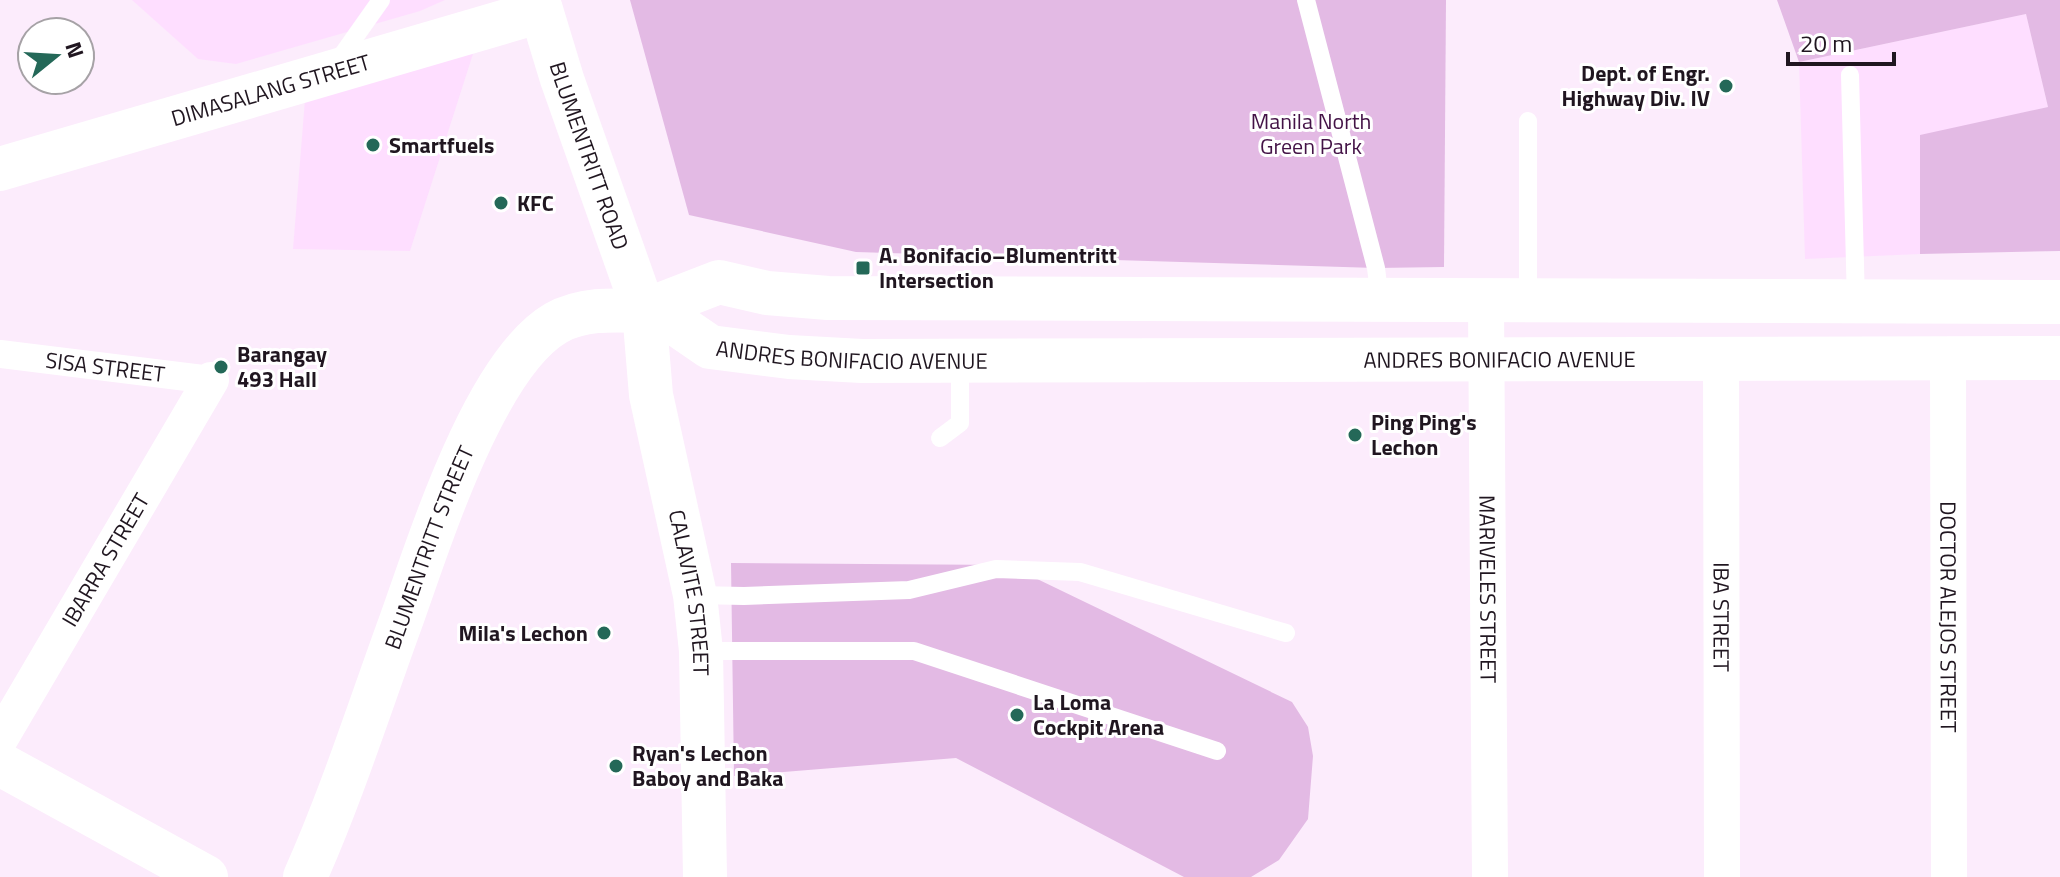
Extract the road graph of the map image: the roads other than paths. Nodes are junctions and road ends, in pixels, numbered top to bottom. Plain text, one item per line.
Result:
1 (381, 0) edge
2 (1306, 0) edge
3 (540, 5) edge
4 (332, 70) junction
5 (1850, 75) dead end
6 (1528, 121) dead end
7 (0, 169) edge
8 (1381, 301) junction
9 (1507, 301) junction
10 (1856, 302) junction
11 (2060, 302) edge
12 (644, 311) junction
13 (0, 354) edge
14 (1948, 357) junction
15 (2060, 358) edge
16 (1721, 359) junction
17 (960, 360) junction
18 (1487, 360) junction
19 (211, 380) joint
20 (940, 438) dead end
21 (695, 595) junction
22 (1286, 633) dead end
23 (701, 651) junction
24 (0, 739) edge
25 (1217, 751) dead end
26 (0, 764) edge
27 (315, 874) edge
28 (206, 877) edge
29 (705, 877) edge
30 (1490, 877) edge
31 (1722, 877) edge
32 (1949, 877) edge

1 - 4 lane
2 - 8 lane
3 - 4 main road, DIMASALANG STREET
3 - 12 main road, BLUMENTRITT ROAD
4 - 7 main road, DIMASALANG STREET
5 - 10 lane
6 - 9 lane
8 - 9 main road
8 - 12 main road
9 - 10 main road
9 - 18 street, MARIVELES STREET
10 - 11 main road
12 - 17 main road, ANDRES BONIFACIO AVENUE
12 - 21 main road, CALAVITE STREET
12 - 27 main road, BLUMENTRITT STREET
13 - 19 street, SISA STREET
14 - 15 main road, ANDRES BONIFACIO AVENUE
14 - 16 main road, ANDRES BONIFACIO AVENUE
14 - 32 street, DOCTOR ALEJOS STREET
16 - 18 main road, ANDRES BONIFACIO AVENUE
16 - 31 street, IBA STREET
17 - 18 main road, ANDRES BONIFACIO AVENUE
17 - 20 lane
18 - 30 street, MARIVELES STREET
19 - 24 street, IBARRA STREET
21 - 22 lane
21 - 23 main road, CALAVITE STREET
23 - 25 lane
23 - 29 main road, CALAVITE STREET
26 - 28 main road

